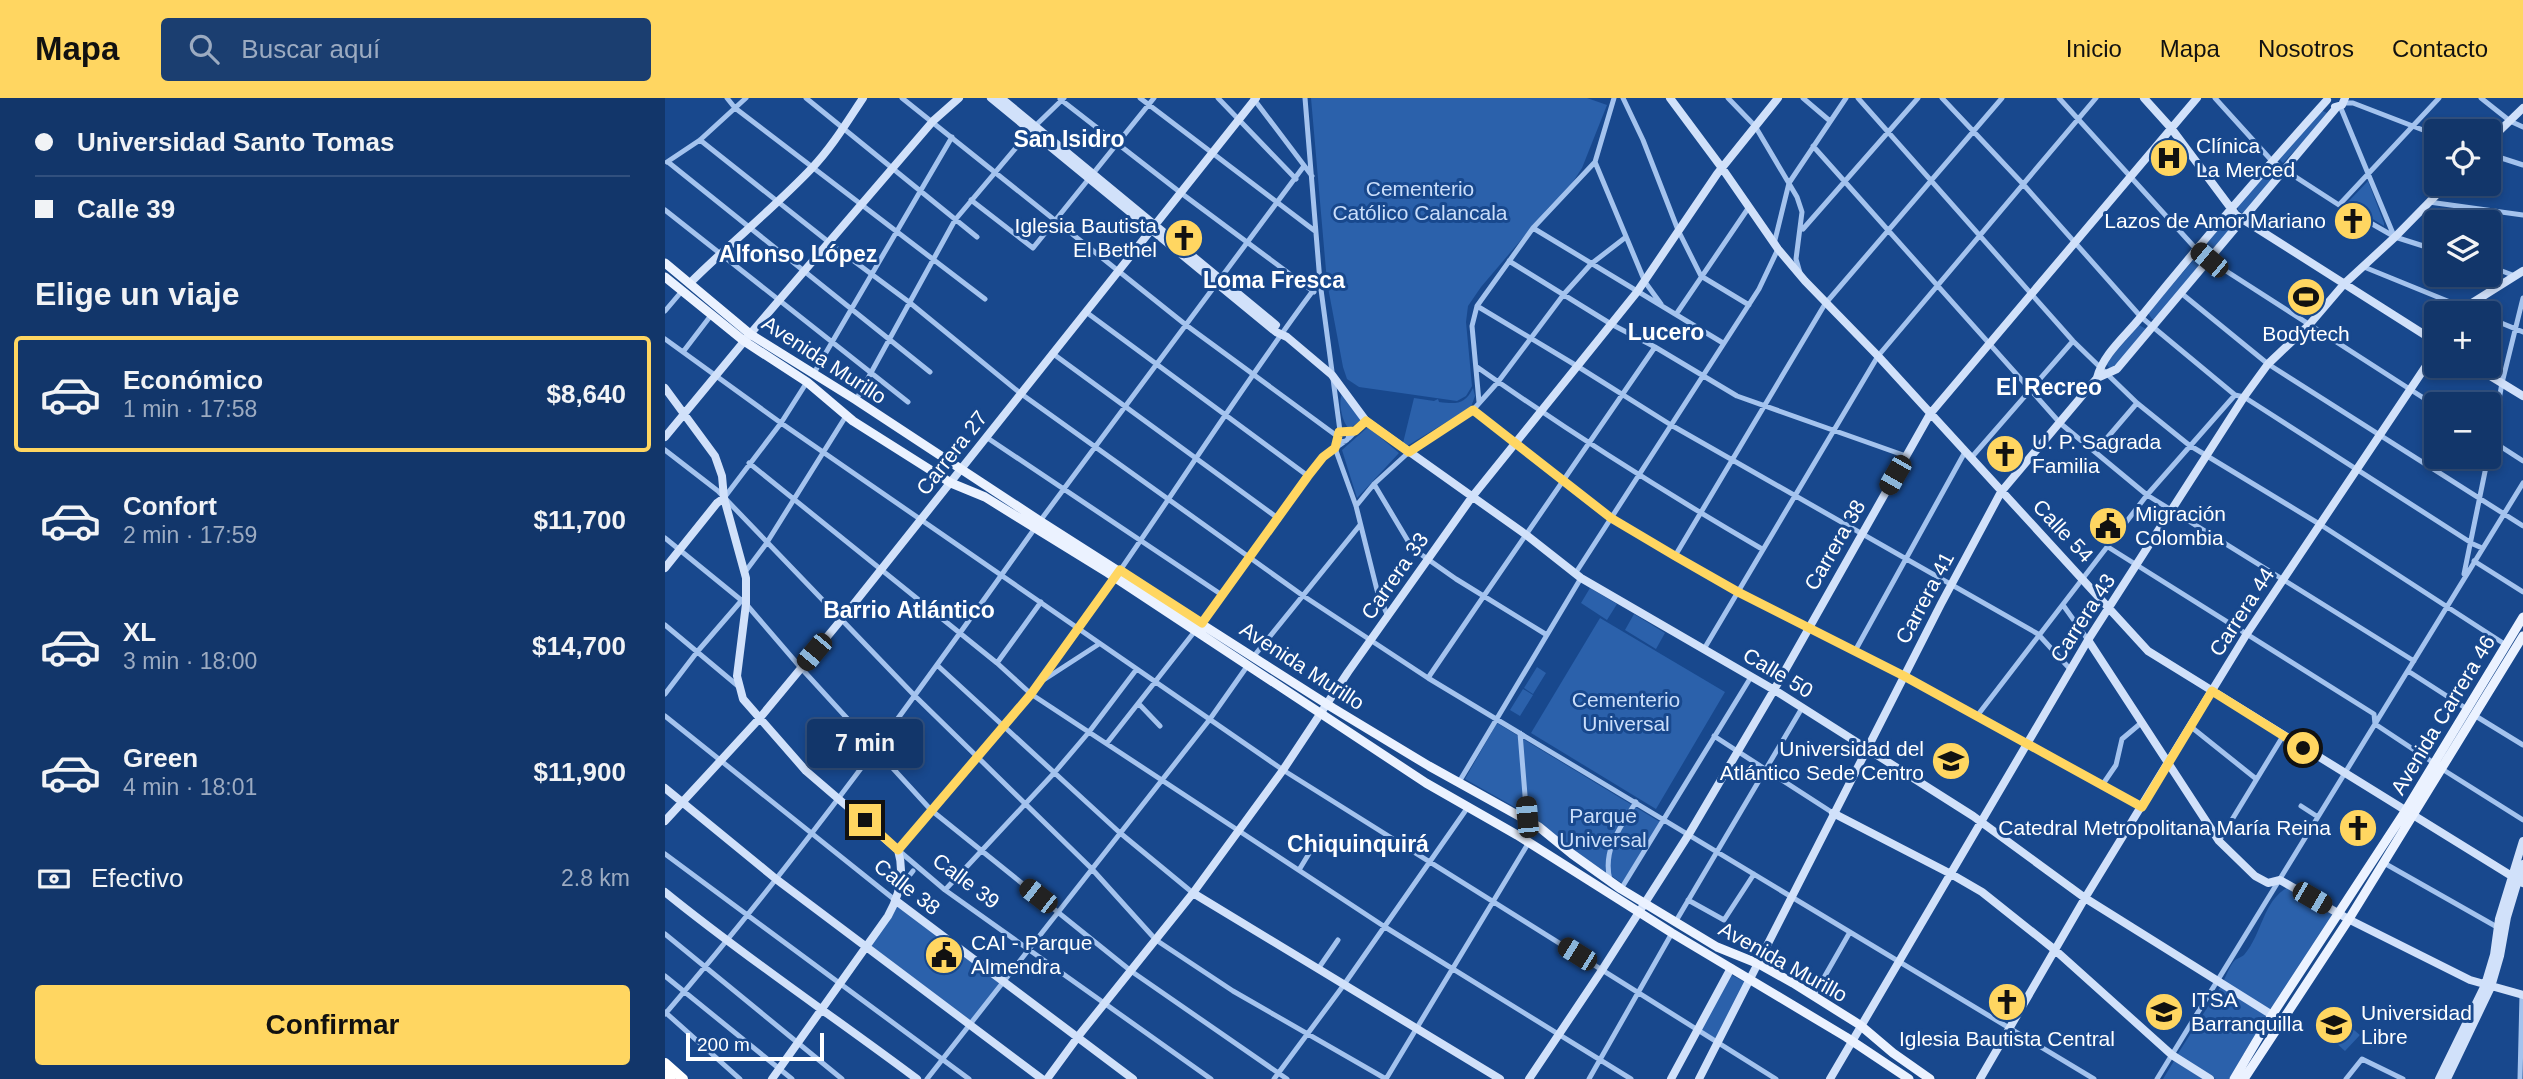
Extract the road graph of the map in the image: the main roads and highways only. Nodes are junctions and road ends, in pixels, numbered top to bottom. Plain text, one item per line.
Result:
1 (665, 263) edge
2 (667, 279) edge
3 (747, 338) junction
4 (1037, 524) junction
5 (2523, 617) edge
6 (1198, 627) junction
7 (2523, 636) edge
8 (2515, 650) edge
9 (1324, 708) junction
10 (2409, 812) junction
11 (2253, 1056) junction
12 (665, 1063) edge
13 (665, 1075) edge
14 (670, 1079) edge
15 (683, 1079) edge
16 (1909, 1079) edge
17 (1930, 1079) edge
18 (2232, 1079) edge
19 (2246, 1079) edge

1 - 3 main road, Avenida Murillo
2 - 3 main road, Avenida Murillo
3 - 4 main road, Avenida Murillo
3 - 4 main road, Avenida Murillo
4 - 6 main road, Avenida Murillo
5 - 8 main road, Avenida Carrera 46
6 - 9 main road, Avenida Murillo
6 - 9 main road, Avenida Murillo
7 - 8 main road, Avenida Carrera 46
8 - 10 main road, Avenida Carrera 46
9 - 16 main road, Avenida Murillo
9 - 17 main road, Avenida Murillo
10 - 11 main road, Avenida Carrera 46
10 - 11 main road, Avenida Carrera 46
11 - 18 main road, Avenida Carrera 46
11 - 19 main road, Avenida Carrera 46
12 - 15 highway
13 - 14 highway

